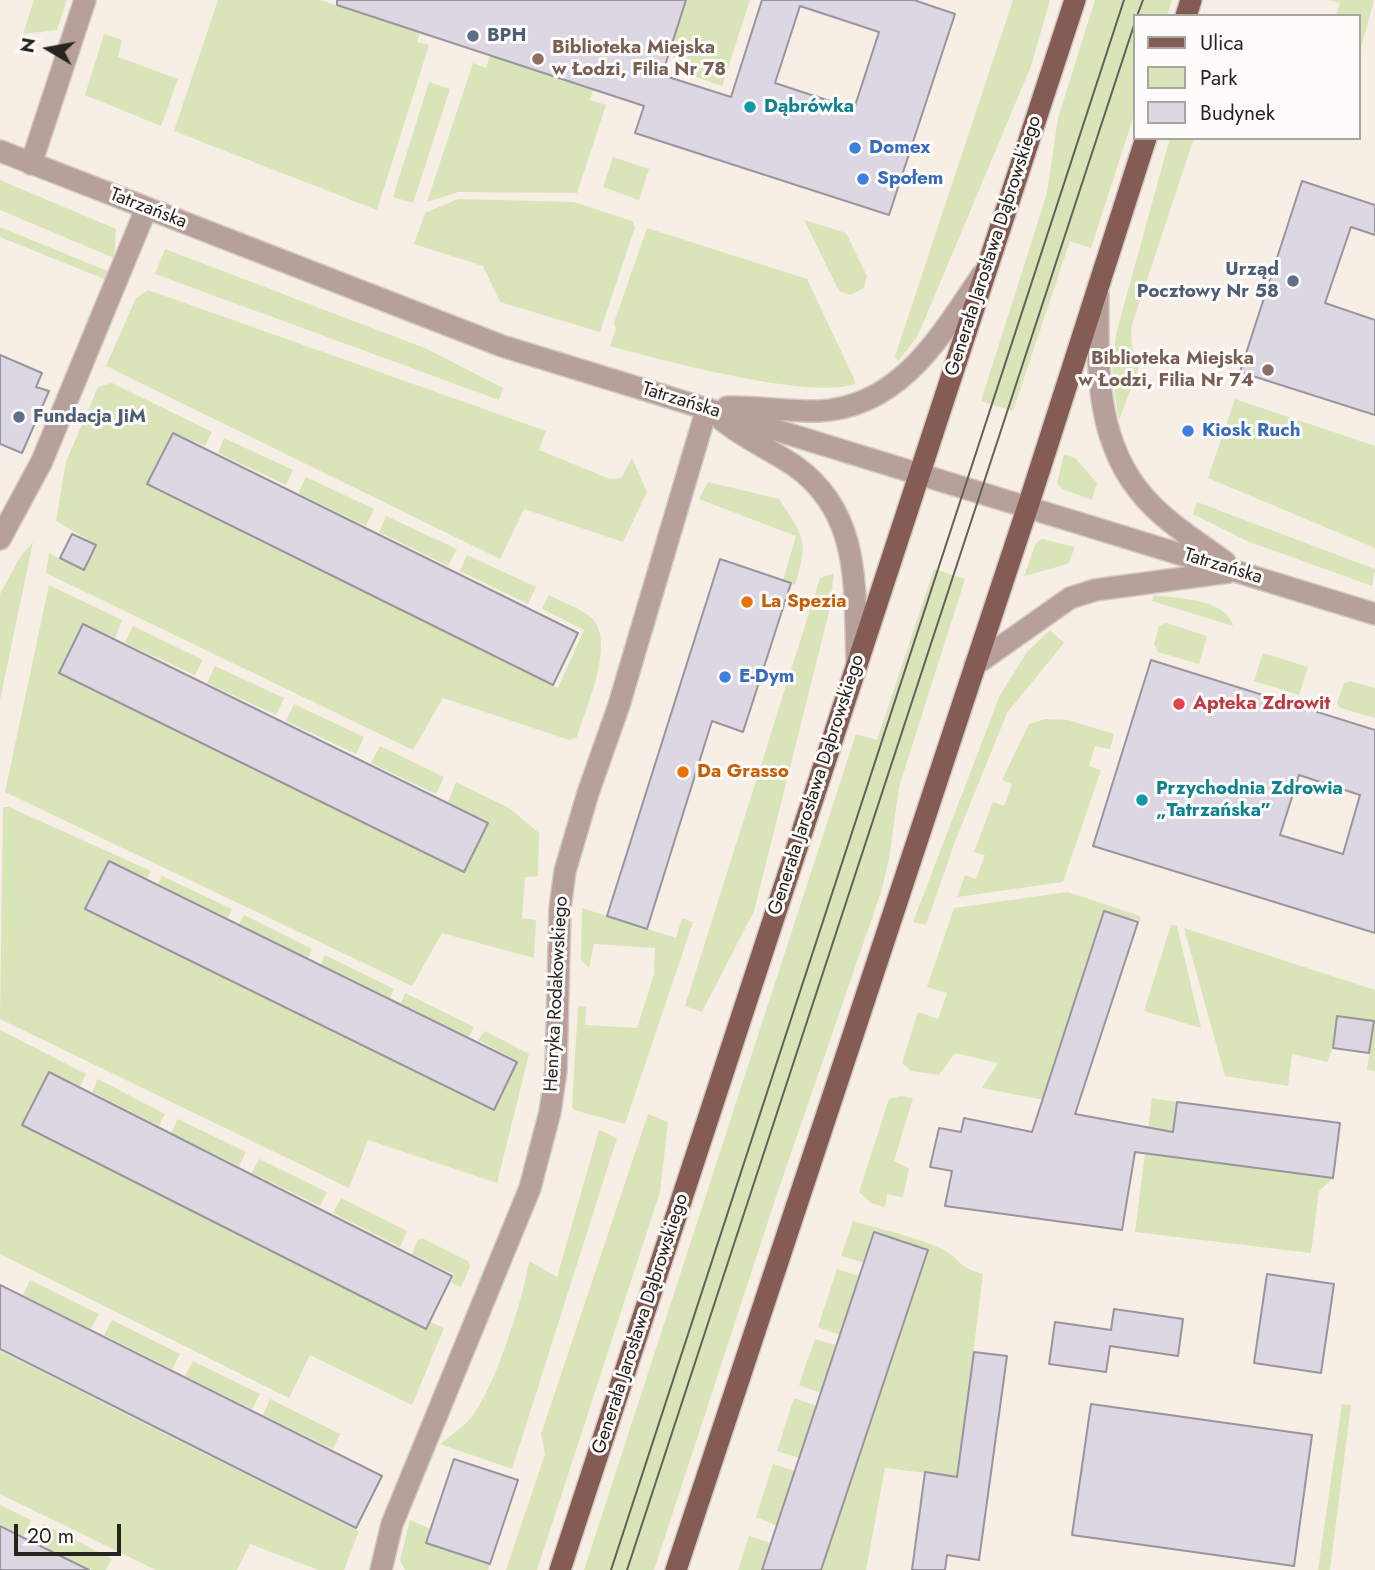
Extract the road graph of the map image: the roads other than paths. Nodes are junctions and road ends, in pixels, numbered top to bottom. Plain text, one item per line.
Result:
1 (85, 0) edge
2 (1074, 0) edge
3 (1145, 140) edge
4 (0, 151) edge
5 (31, 164) junction
6 (146, 209) junction
7 (986, 270) junction
8 (1098, 293) junction
9 (707, 408) junction
10 (921, 474) junction
11 (1028, 506) junction
12 (0, 540) edge
13 (1238, 571) junction
14 (1375, 614) edge
15 (857, 665) junction
16 (975, 665) junction
17 (382, 1570) edge
18 (560, 1570) edge
19 (676, 1570) edge

1 - 5 street
2 - 7 main road, Generała Jarosława Dąbrowskiego
3 - 8 main road
4 - 5 street, Tatrzańska
5 - 6 street, Tatrzańska
6 - 9 street, Tatrzańska
6 - 12 street
7 - 9 street
7 - 10 main road, Generała Jarosława Dąbrowskiego
8 - 11 main road
8 - 13 street
9 - 10 street, Tatrzańska
9 - 15 street
9 - 17 street, Henryka Rodakowskiego
10 - 11 street, Tatrzańska
10 - 15 main road, Generała Jarosława Dąbrowskiego
11 - 13 street, Tatrzańska
11 - 16 main road
13 - 14 street, Tatrzańska
13 - 16 street
15 - 18 main road, Generała Jarosława Dąbrowskiego
16 - 19 main road

